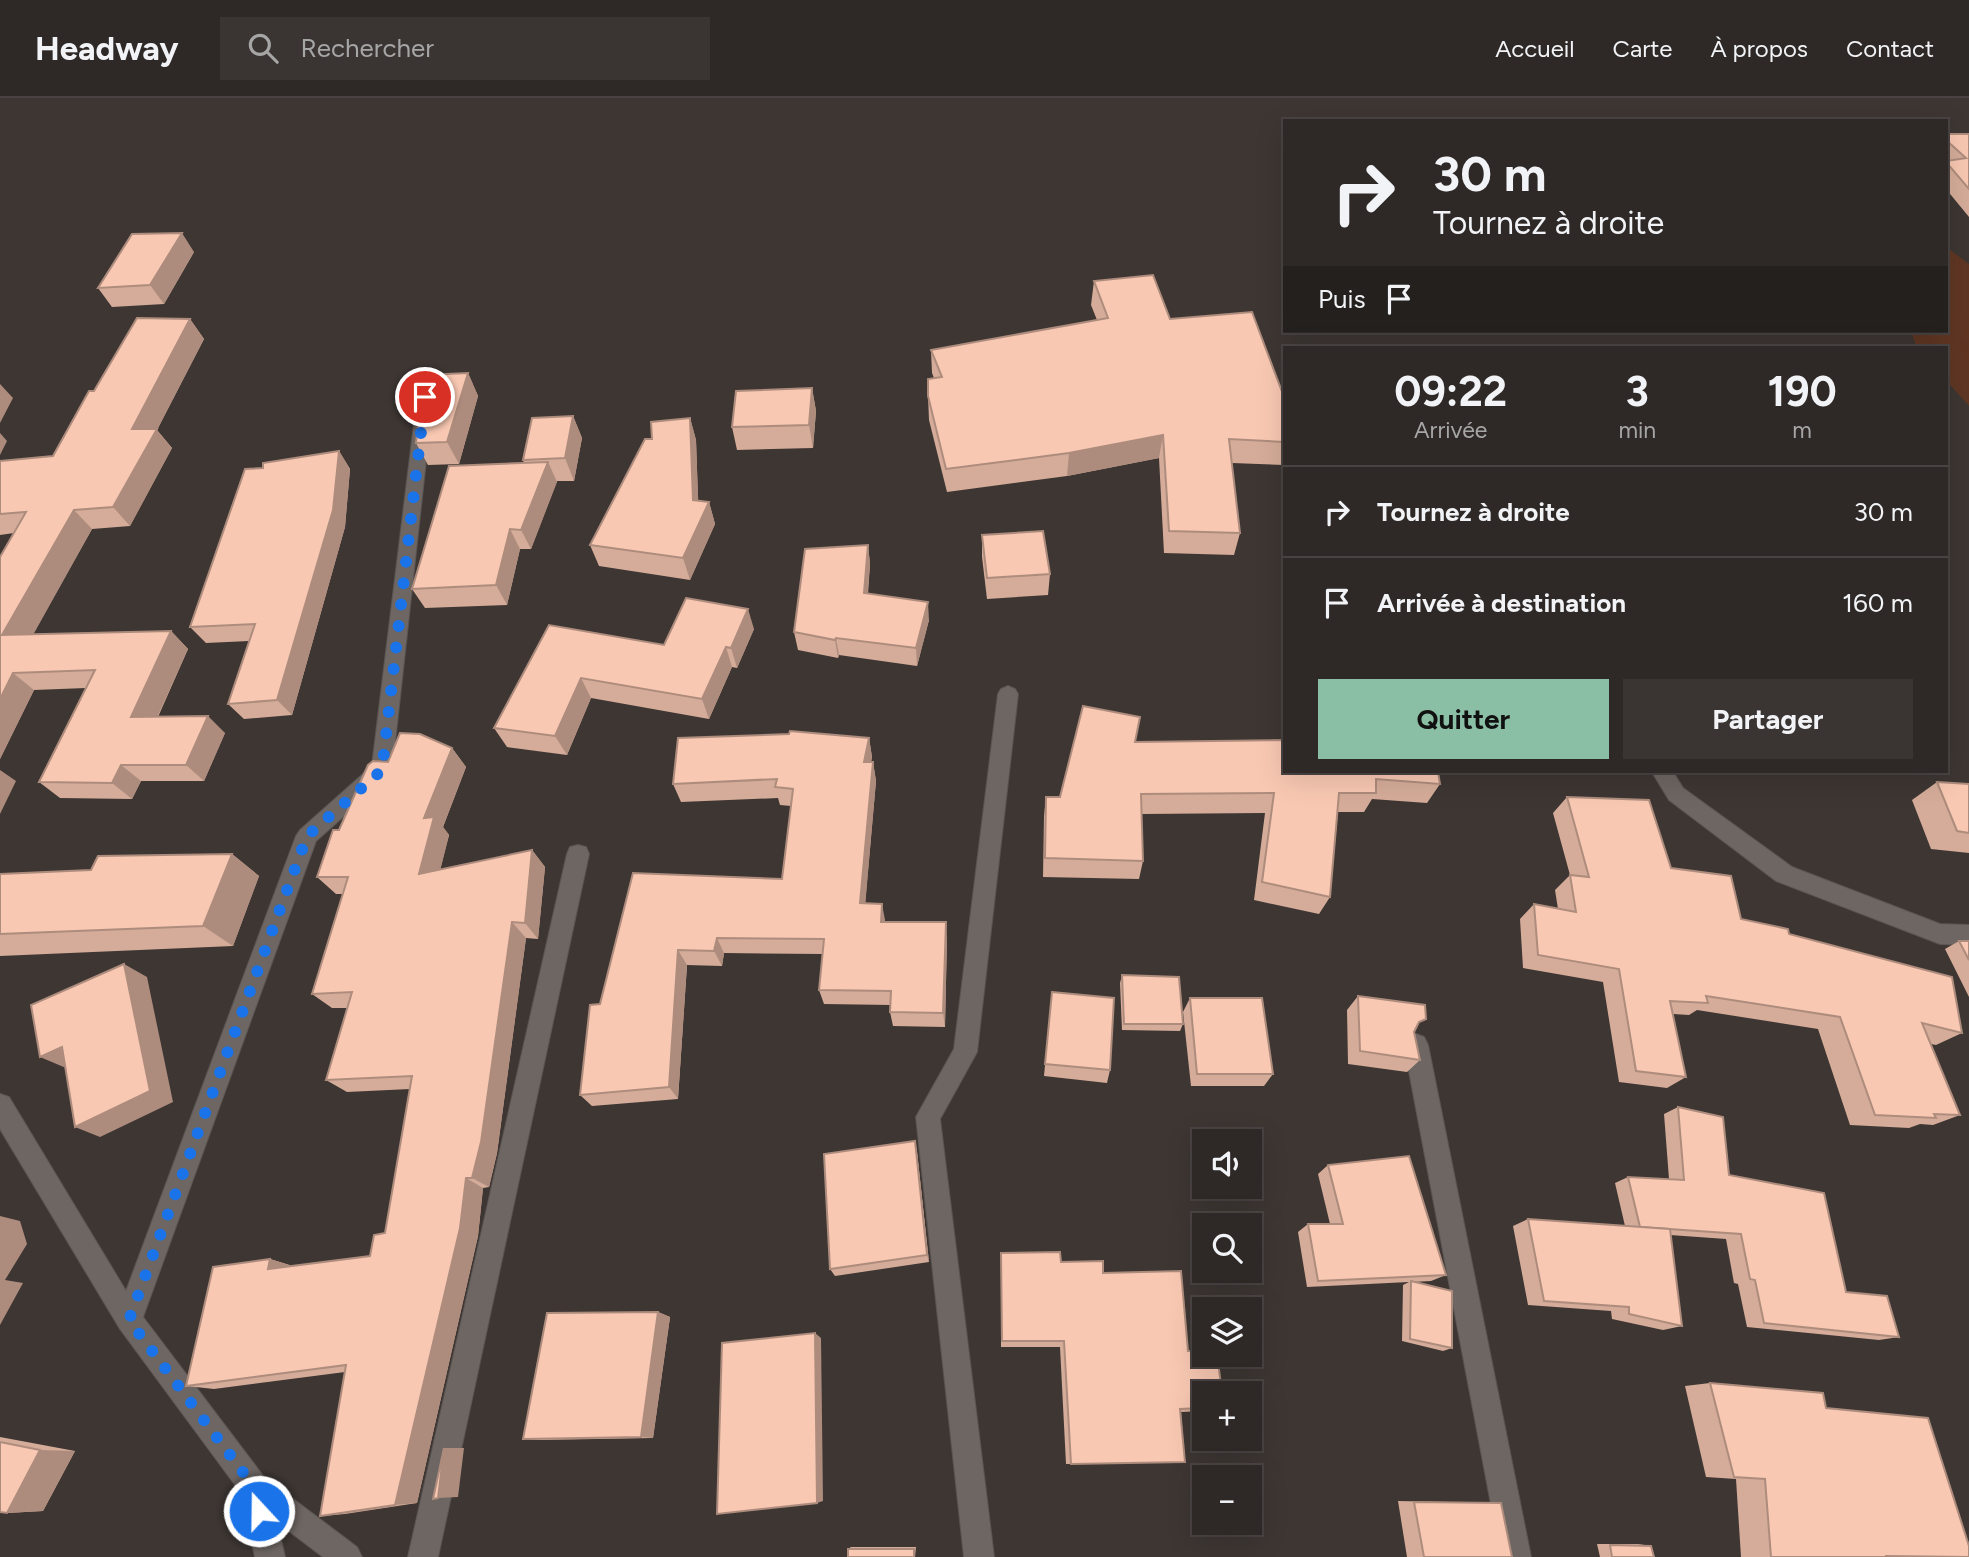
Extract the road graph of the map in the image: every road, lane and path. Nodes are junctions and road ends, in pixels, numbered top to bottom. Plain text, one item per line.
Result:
1 (425, 397) edge
2 (1008, 694) dead end
3 (1663, 773) edge
4 (578, 854) dead end
5 (1969, 935) edge
6 (1416, 1045) edge
7 (0, 1106) edge
8 (129, 1320) junction
9 (254, 1487) junction
10 (270, 1557) edge
11 (346, 1557) edge
12 (423, 1557) edge
13 (979, 1557) edge
14 (1516, 1557) edge

1 - 8 street
2 - 13 street
3 - 5 street
4 - 12 street
6 - 14 street
7 - 8 street
8 - 9 street
9 - 10 street
9 - 11 street

